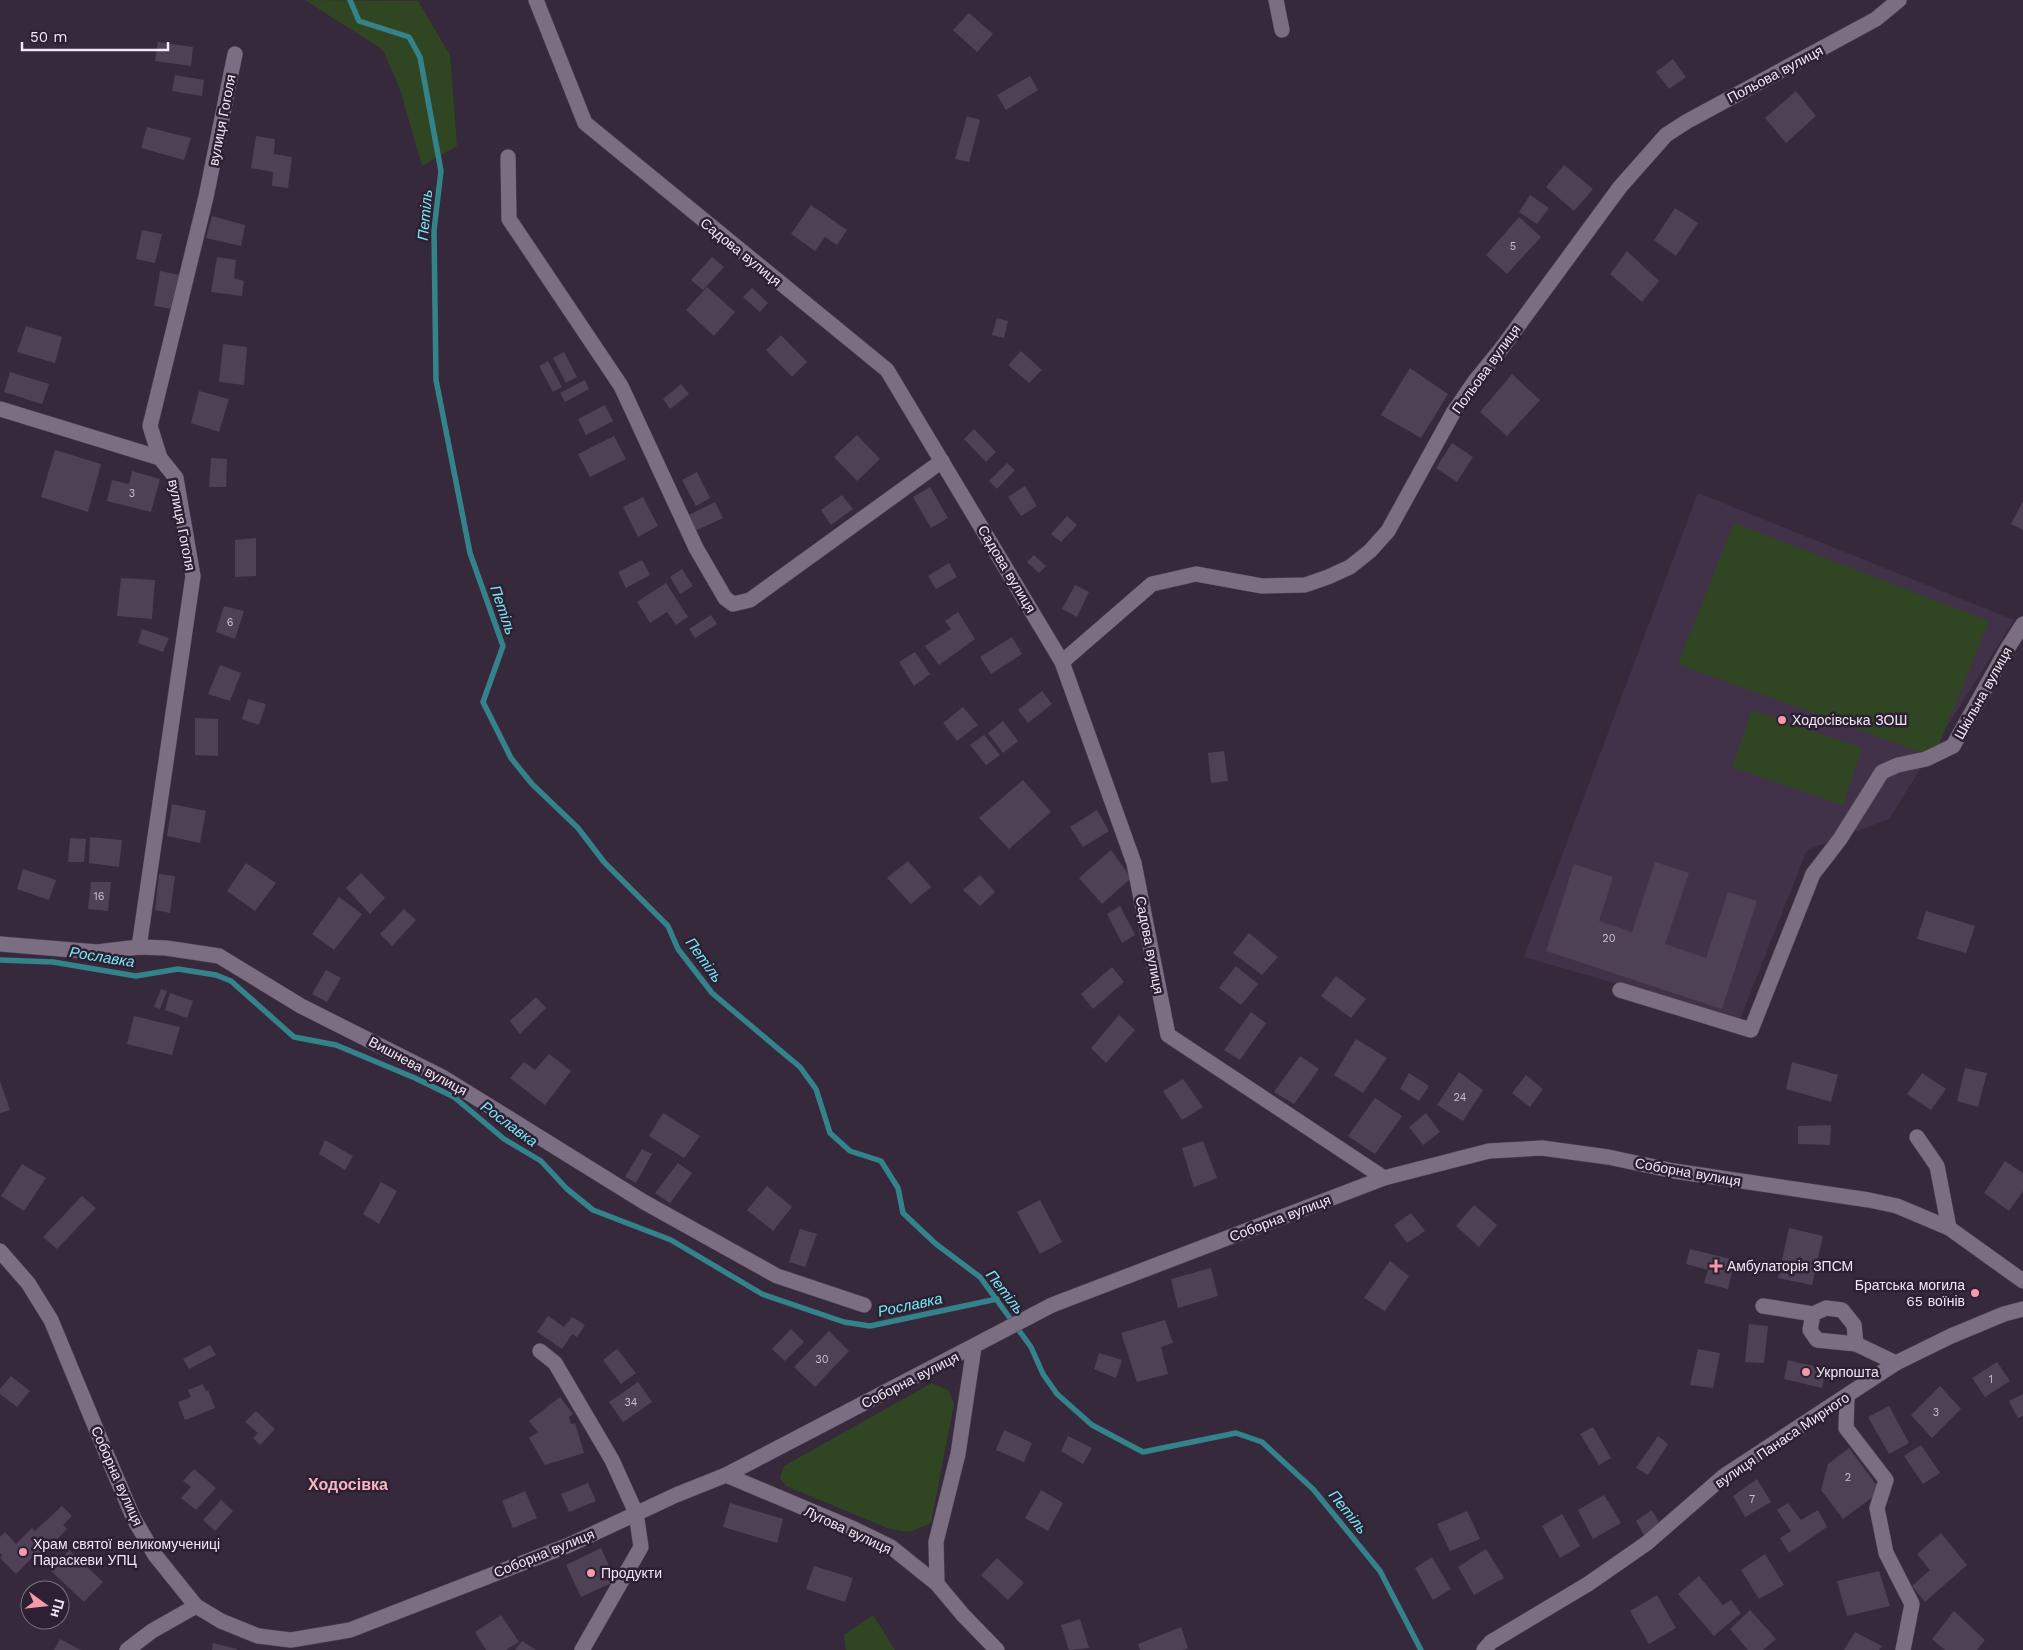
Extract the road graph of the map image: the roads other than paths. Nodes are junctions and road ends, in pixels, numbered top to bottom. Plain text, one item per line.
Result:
1 (536, 0) edge
2 (1276, 0) edge
3 (1899, 0) edge
4 (1282, 30) dead end
5 (235, 54) dead end
6 (508, 157) dead end
7 (0, 409) edge
8 (160, 458) junction
9 (942, 461) junction
10 (2023, 624) edge
11 (1062, 662) junction
12 (0, 944) edge
13 (139, 947) junction
14 (1620, 990) dead end
15 (1917, 1137) dead end
16 (1384, 1178) junction
17 (1949, 1228) junction
18 (0, 1252) edge
19 (2023, 1281) edge
20 (864, 1305) dead end
21 (1763, 1306) dead end
22 (2023, 1309) edge
23 (1813, 1314) junction
24 (980, 1343) junction
25 (1856, 1344) junction
26 (540, 1351) dead end
27 (1896, 1364) junction
28 (1847, 1397) junction
29 (726, 1475) junction
30 (636, 1513) junction
31 (937, 1584) junction
32 (196, 1606) junction
33 (127, 1650) edge
34 (582, 1650) edge
35 (997, 1650) edge
36 (1484, 1650) edge
37 (1903, 1650) edge

1 - 9 street, Садова вулиця
2 - 4 street
3 - 11 street, Польова вулиця
5 - 8 street, вулиця Гоголя
6 - 9 street
7 - 8 street
8 - 13 street, вулиця Гоголя
9 - 11 street, Садова вулиця
10 - 14 street, Шкільна вулиця
11 - 16 street, Садова вулиця
12 - 13 street, Вишнева вулиця
13 - 20 street, Вишнева вулиця
15 - 17 street
16 - 17 street, Соборна вулиця
16 - 24 street, Соборна вулиця
17 - 19 street, Соборна вулиця
18 - 32 street, Соборна вулиця
21 - 23 street
22 - 27 street, вулиця Панаса Мирного
23 - 25 street
23 - 25 street
24 - 29 street, Соборна вулиця
24 - 31 street
25 - 27 street
26 - 30 street
27 - 28 street, вулиця Панаса Мирного
28 - 36 street, вулиця Панаса Мирного
28 - 37 street
29 - 30 street, Соборна вулиця
29 - 31 street, Лугова вулиця
30 - 32 street, Соборна вулиця
30 - 34 street
31 - 35 street, Лугова вулиця
32 - 33 street

